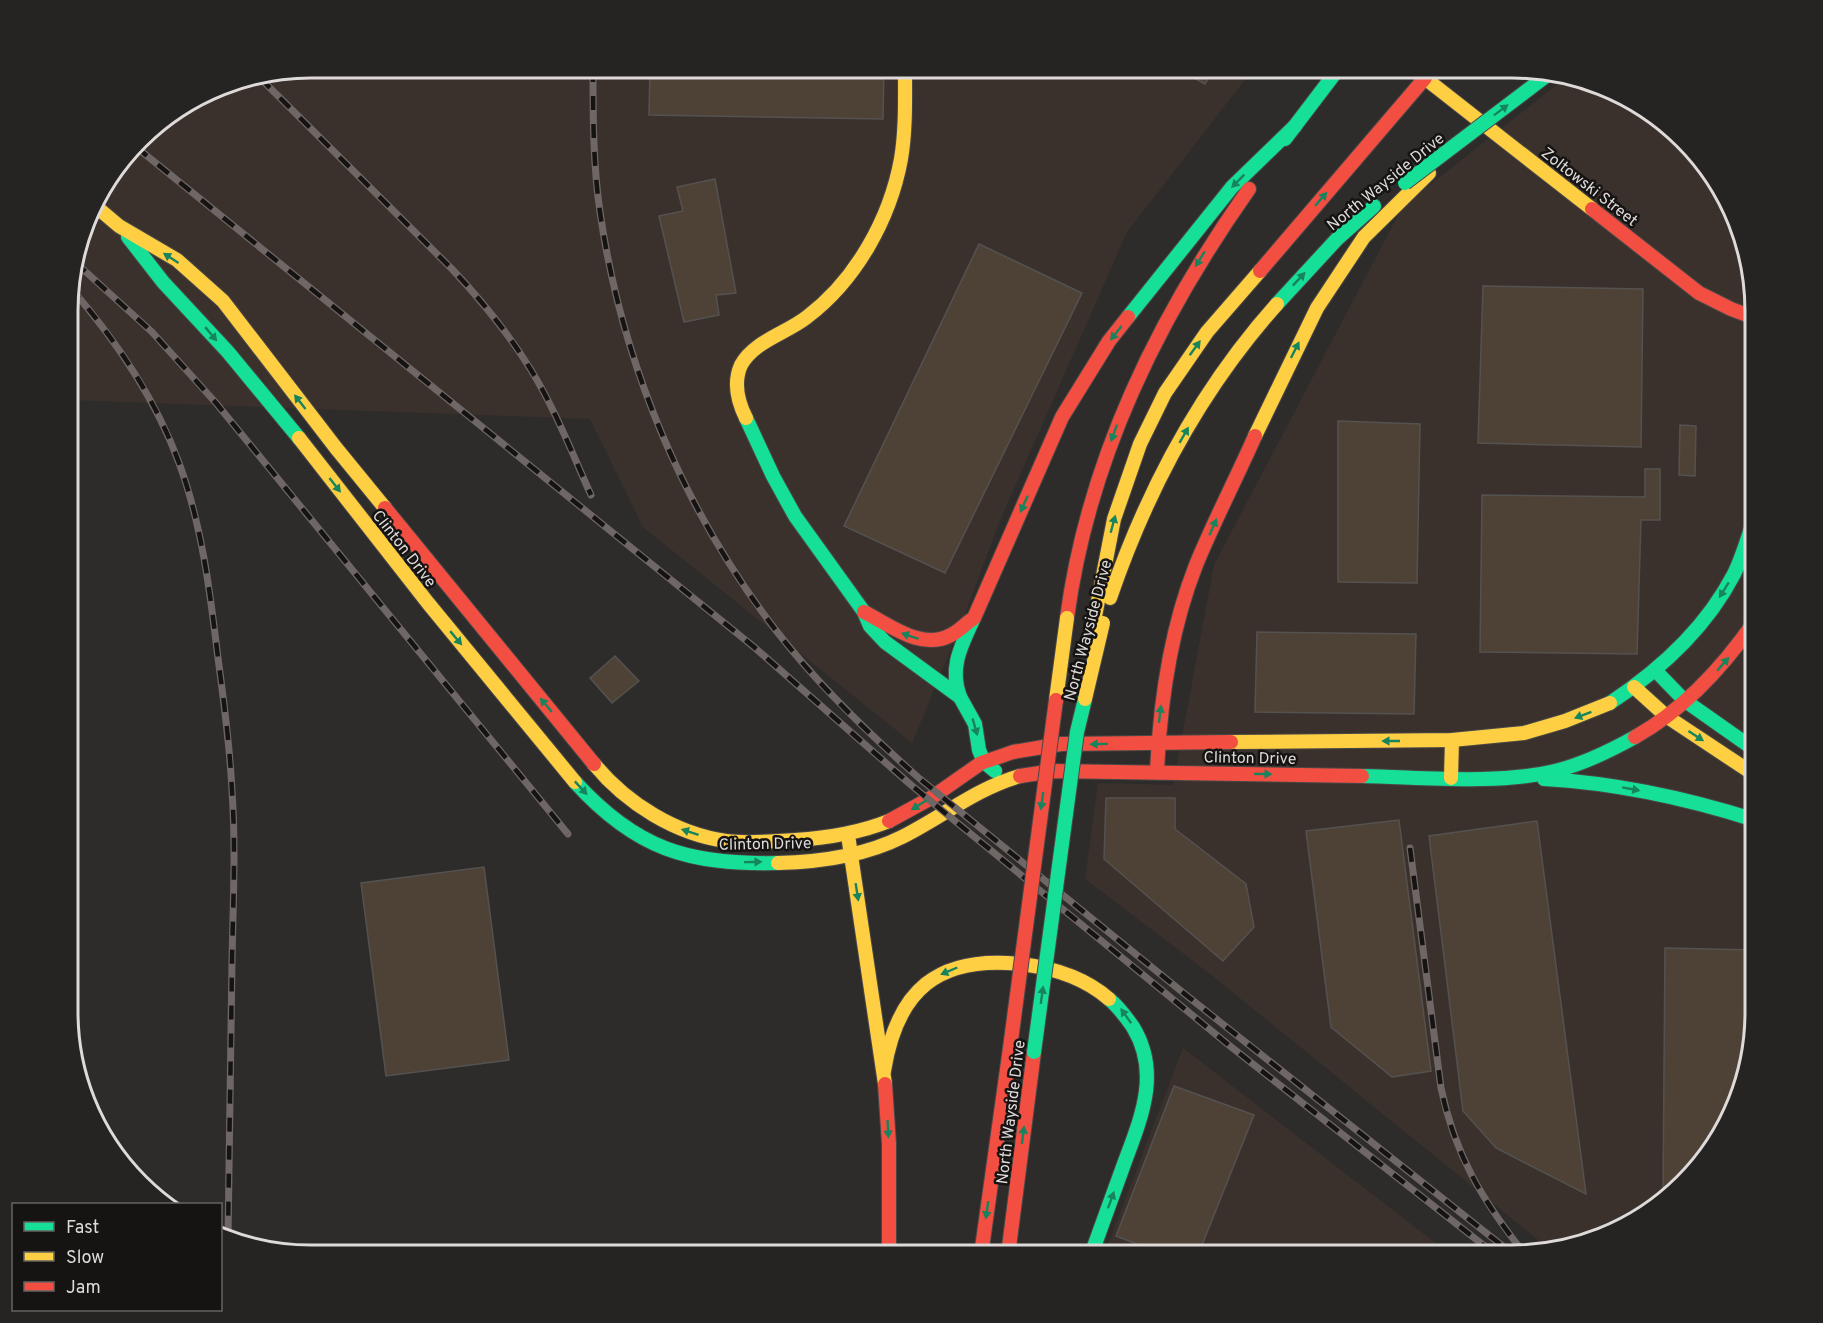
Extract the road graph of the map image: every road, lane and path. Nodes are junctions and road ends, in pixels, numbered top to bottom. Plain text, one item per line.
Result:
1 (905, 78) edge
2 (1332, 78) edge
3 (1425, 78) joint
4 (1541, 80) edge
5 (1295, 126) junction
6 (1406, 188) junction
7 (101, 211) edge
8 (119, 226) junction
9 (1745, 314) edge
10 (318, 424) junction
11 (299, 439) junction
12 (1745, 544) edge
13 (864, 612) junction
14 (974, 618) junction
15 (1098, 622) junction
16 (1745, 637) edge
17 (1655, 670) junction
18 (1634, 687) junction
19 (960, 697) junction
20 (1684, 700) junction
21 (1666, 716) junction
22 (1452, 740) junction
23 (1158, 743) junction
24 (1745, 743) edge
25 (1205, 758) junction
26 (984, 762) junction
27 (1745, 768) edge
28 (1157, 772) junction
29 (1451, 777) junction
30 (1485, 778) junction
31 (1006, 781) junction
32 (1745, 817) edge
33 (848, 835) junction
34 (852, 855) junction
35 (884, 1071) junction
36 (889, 1245) edge
37 (982, 1245) edge
38 (1009, 1245) edge
39 (1095, 1245) edge

1 - 13 main road
2 - 5 main road, North Wayside Drive
3 - 9 main road, Zoltowski Street
15 -> 3 main road
6 -> 4 main road, North Wayside Drive, bridge
5 -> 14 main road
5 -> 37 main road, North Wayside Drive, bridge
15 -> 6 main road, North Wayside Drive
23 -> 6 main road
7 - 8 main road, Clinton Drive
10 -> 8 main road, Clinton Drive
8 -> 11 main road, Clinton Drive
10 - 11 main road
33 -> 10 main road, Clinton Drive
11 -> 34 main road, Clinton Drive
12 -> 17 main road, Clinton Drive
14 -> 13 main road
13 - 19 main road
14 - 19 main road
38 -> 15 main road, North Wayside Drive, bridge
20 -> 16 main road, Clinton Drive
17 - 18 main road, Clinton Drive
17 - 20 main road
18 - 21 main road
18 -> 22 main road, Clinton Drive
19 -> 26 main road
20 - 21 main road, Clinton Drive
20 - 24 main road
21 -> 27 main road
21 - 30 main road, Clinton Drive
22 -> 25 main road, Clinton Drive
22 - 29 main road
23 - 25 main road, Clinton Drive
23 -> 26 main road, Clinton Drive
23 - 28 main road
25 - 28 main road, Clinton Drive
25 -> 29 main road, Clinton Drive
26 - 31 main road
26 -> 33 main road, Clinton Drive
28 - 31 main road, Clinton Drive
29 - 30 main road, Clinton Drive
30 -> 32 main road
31 - 34 main road, Clinton Drive
33 - 34 main road
34 -> 35 main road
35 -> 36 main road
39 -> 35 main road

